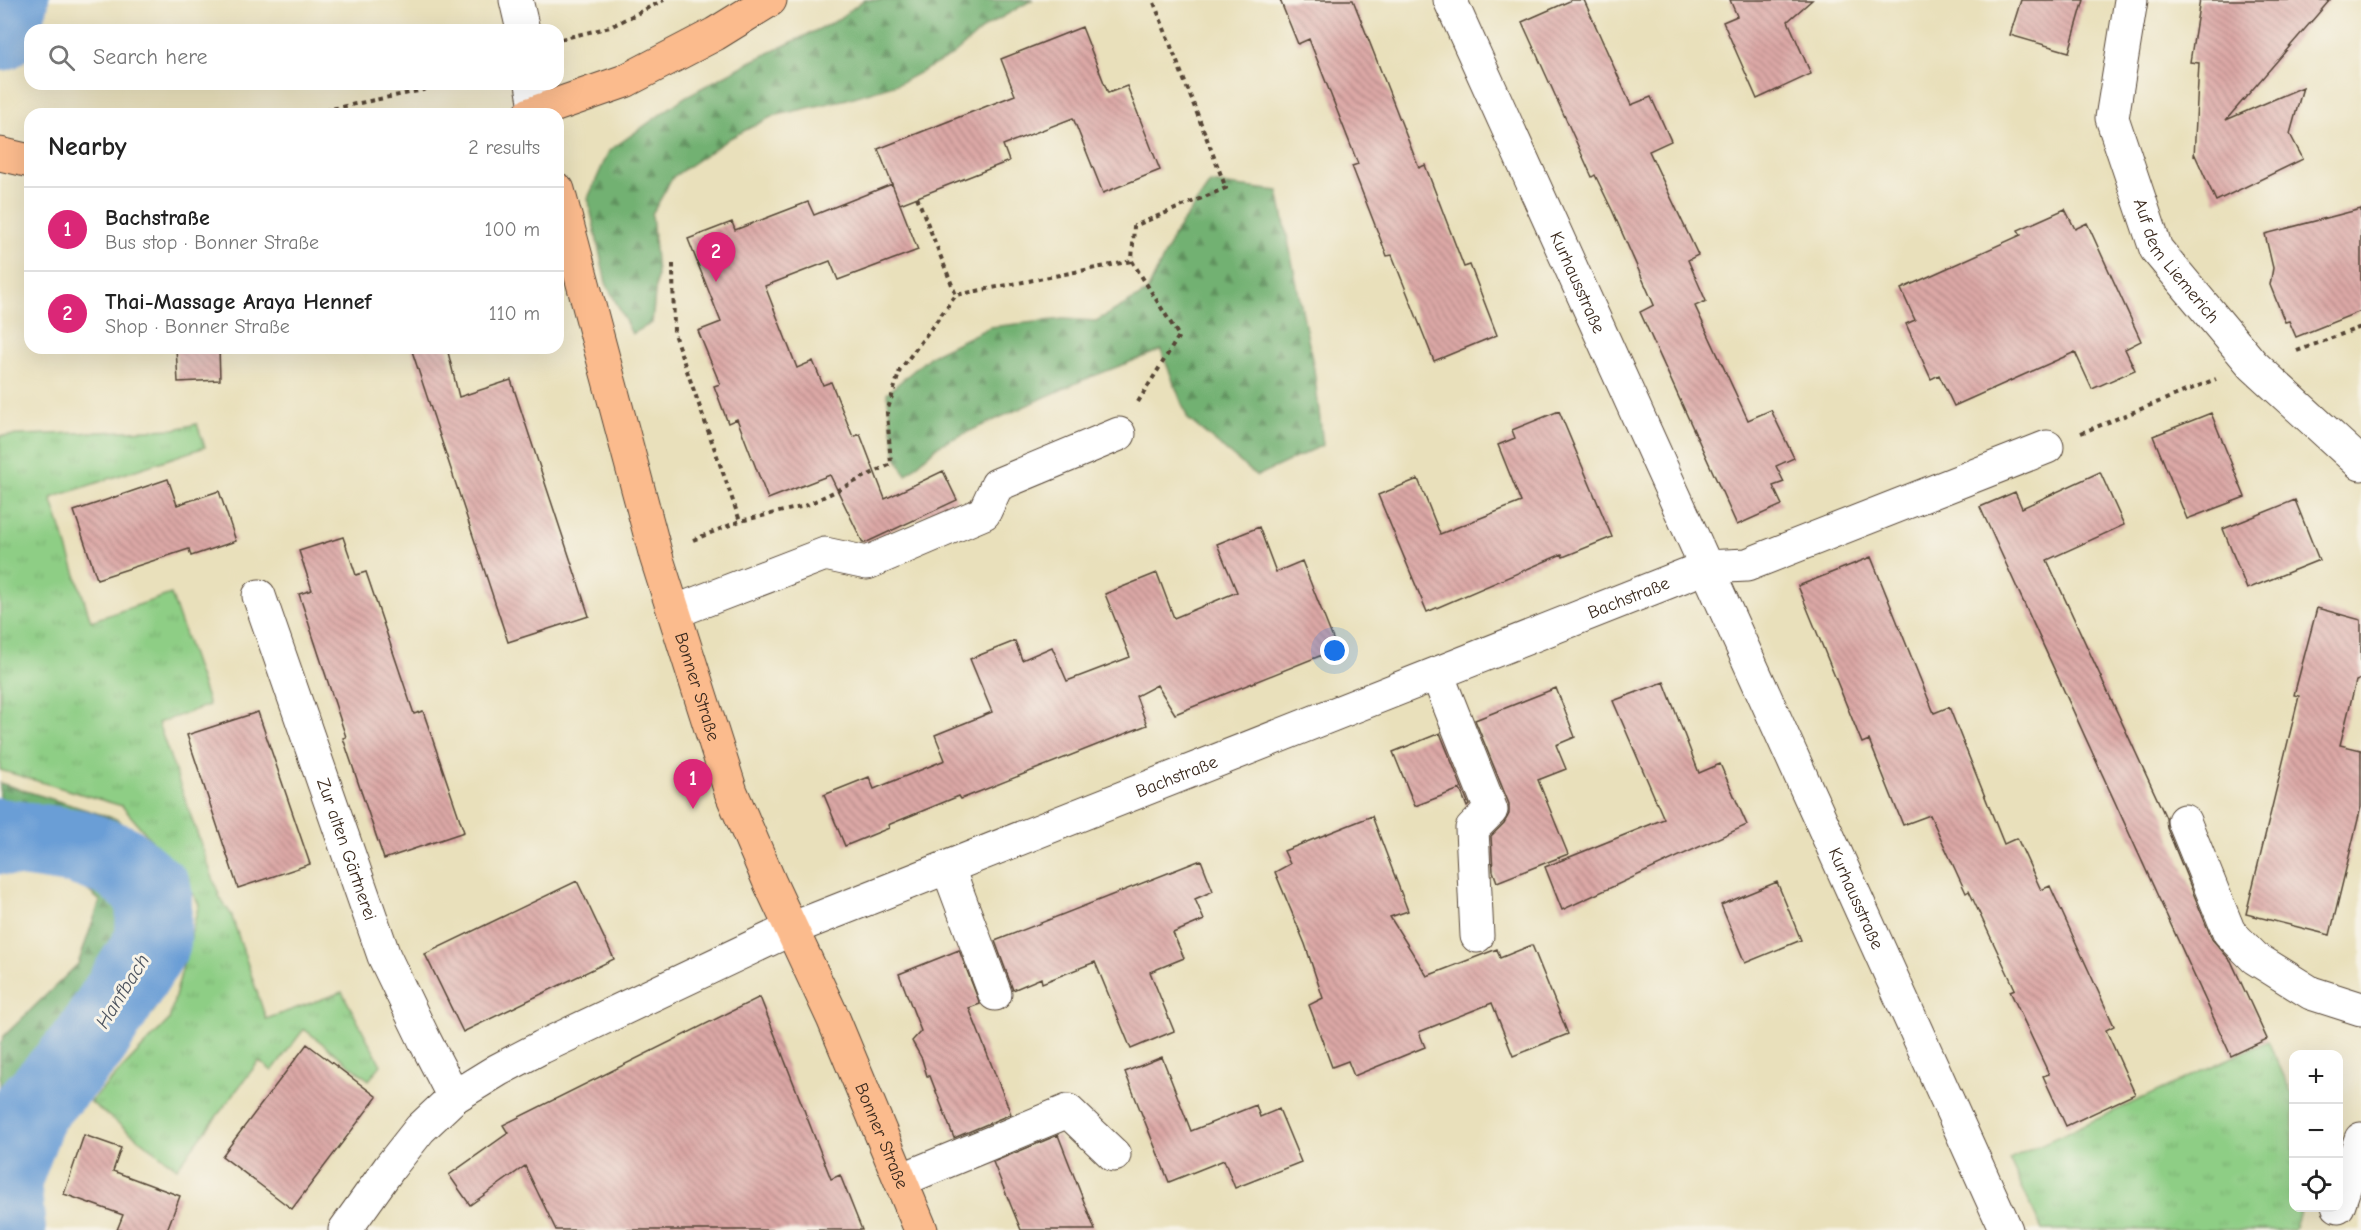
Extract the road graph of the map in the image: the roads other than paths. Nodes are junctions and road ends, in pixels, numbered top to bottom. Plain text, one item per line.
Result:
1 (516, 0) edge
2 (770, 0) edge
3 (1450, 0) edge
4 (2131, 0) edge
5 (522, 24) edge
6 (534, 106) edge
7 (0, 154) edge
8 (24, 160) edge
9 (564, 212) edge
10 (1119, 434) road end
11 (2047, 447) road end
12 (2361, 464) edge
13 (1706, 567) junction
14 (259, 596) dead end
15 (674, 612) junction
16 (1437, 674) junction
17 (2184, 821) dead end
18 (948, 868) junction
19 (791, 929) junction
20 (1478, 936) dead end
21 (995, 994) dead end
22 (2361, 1009) edge
23 (454, 1097) junction
24 (2361, 1139) edge
25 (1114, 1155) dead end
26 (901, 1180) junction
27 (2343, 1192) edge
28 (2336, 1212) edge
29 (345, 1230) edge
30 (921, 1230) edge
31 (2006, 1230) edge
32 (2331, 1230) edge

1 - 5 street
2 - 6 main road
3 - 13 street, Kurhausstraße
4 - 12 street, Auf dem Liemerich
7 - 8 main road
9 - 15 main road, Bonner Straße
10 - 15 street
11 - 13 street
13 - 16 street, Bachstraße
13 - 31 street, Kurhausstraße
14 - 23 street, Zur alten Gärtnerei
15 - 19 main road, Bonner Straße
16 - 18 street, Bachstraße
16 - 20 street
17 - 22 street
18 - 19 street, Bachstraße
18 - 21 street
19 - 23 street, Bachstraße
19 - 26 main road, Bonner Straße
23 - 29 street, Bachstraße
24 - 27 street
25 - 26 street
26 - 30 main road, Bonner Straße
28 - 32 street

